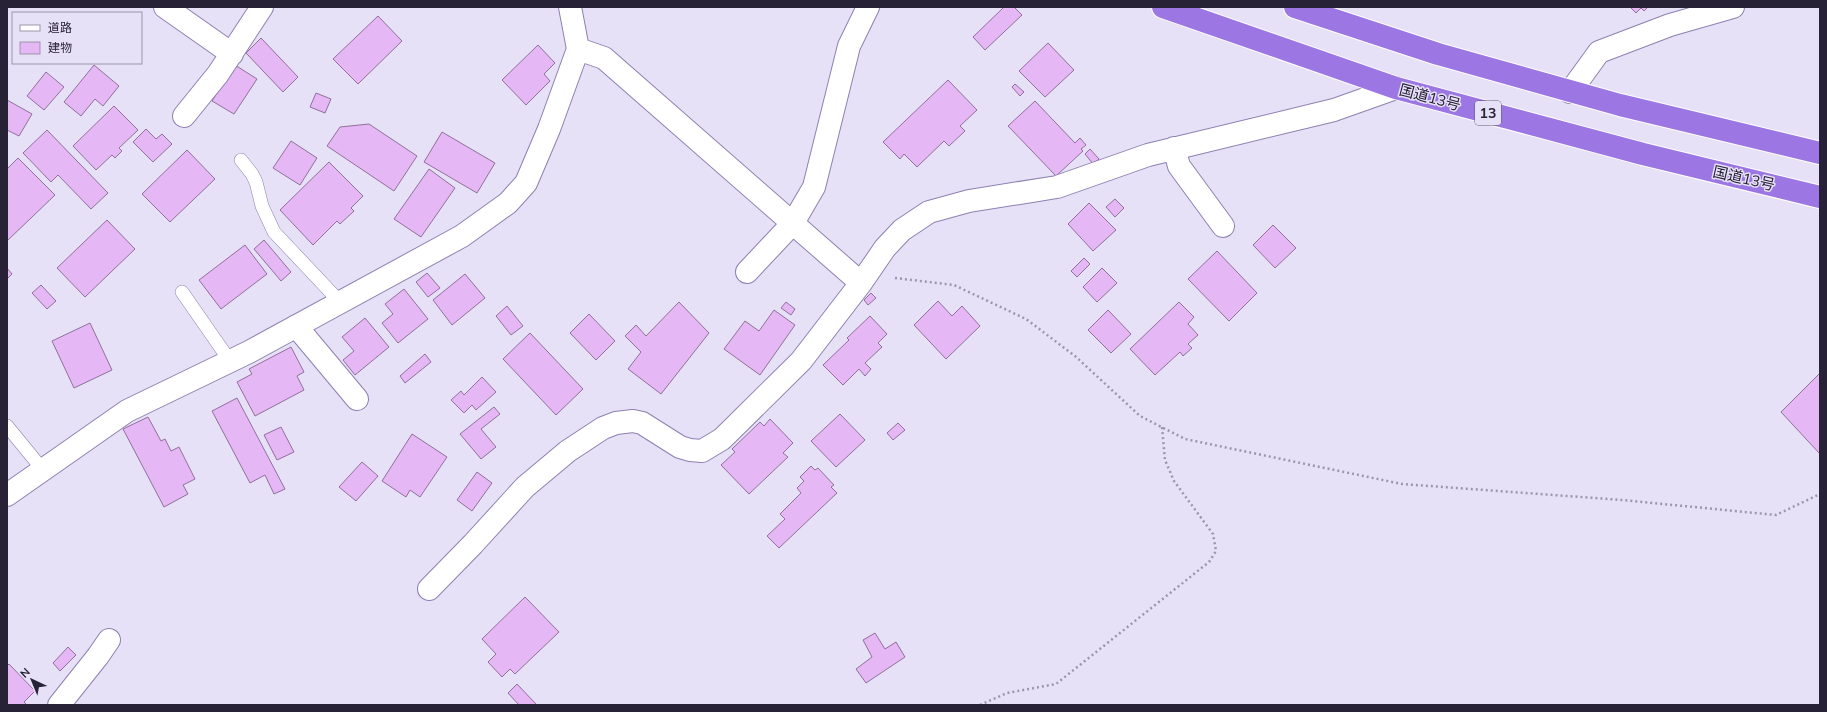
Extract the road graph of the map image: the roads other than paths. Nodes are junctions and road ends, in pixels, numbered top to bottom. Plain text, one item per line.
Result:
1 (165, 7) edge
2 (262, 7) edge
3 (570, 7) edge
4 (868, 7) edge
5 (1163, 7) edge
6 (1295, 7) edge
7 (1733, 7) edge
8 (578, 49) junction
9 (232, 54) junction
10 (1396, 88) junction
11 (1570, 92) junction
12 (184, 116) dead end
13 (1174, 148) junction
14 (1820, 153) edge
15 (241, 160) dead end
16 (1820, 197) edge
17 (793, 223) junction
18 (1223, 226) dead end
19 (747, 272) dead end
20 (861, 283) junction
21 (182, 292) dead end
22 (340, 302) junction
23 (296, 326) junction
24 (230, 361) junction
25 (357, 399) dead end
26 (7, 426) edge
27 (42, 470) junction
28 (7, 495) edge
29 (429, 589) dead end
30 (109, 640) dead end
31 (59, 705) edge

1 - 9 street
2 - 9 street
3 - 8 street
4 - 17 street
5 - 10 highway, 国道13号 / 13
6 - 11 highway
7 - 11 street
8 - 17 street
8 - 22 street
9 - 12 street
10 - 13 street
10 - 16 highway, 国道13号 / 13
11 - 14 highway
13 - 18 street
13 - 20 street
15 - 22 lane
17 - 19 street
17 - 20 street
20 - 29 street
21 - 24 lane
22 - 23 street
23 - 24 street
23 - 25 street
24 - 27 street
26 - 27 lane
27 - 28 street
30 - 31 street

